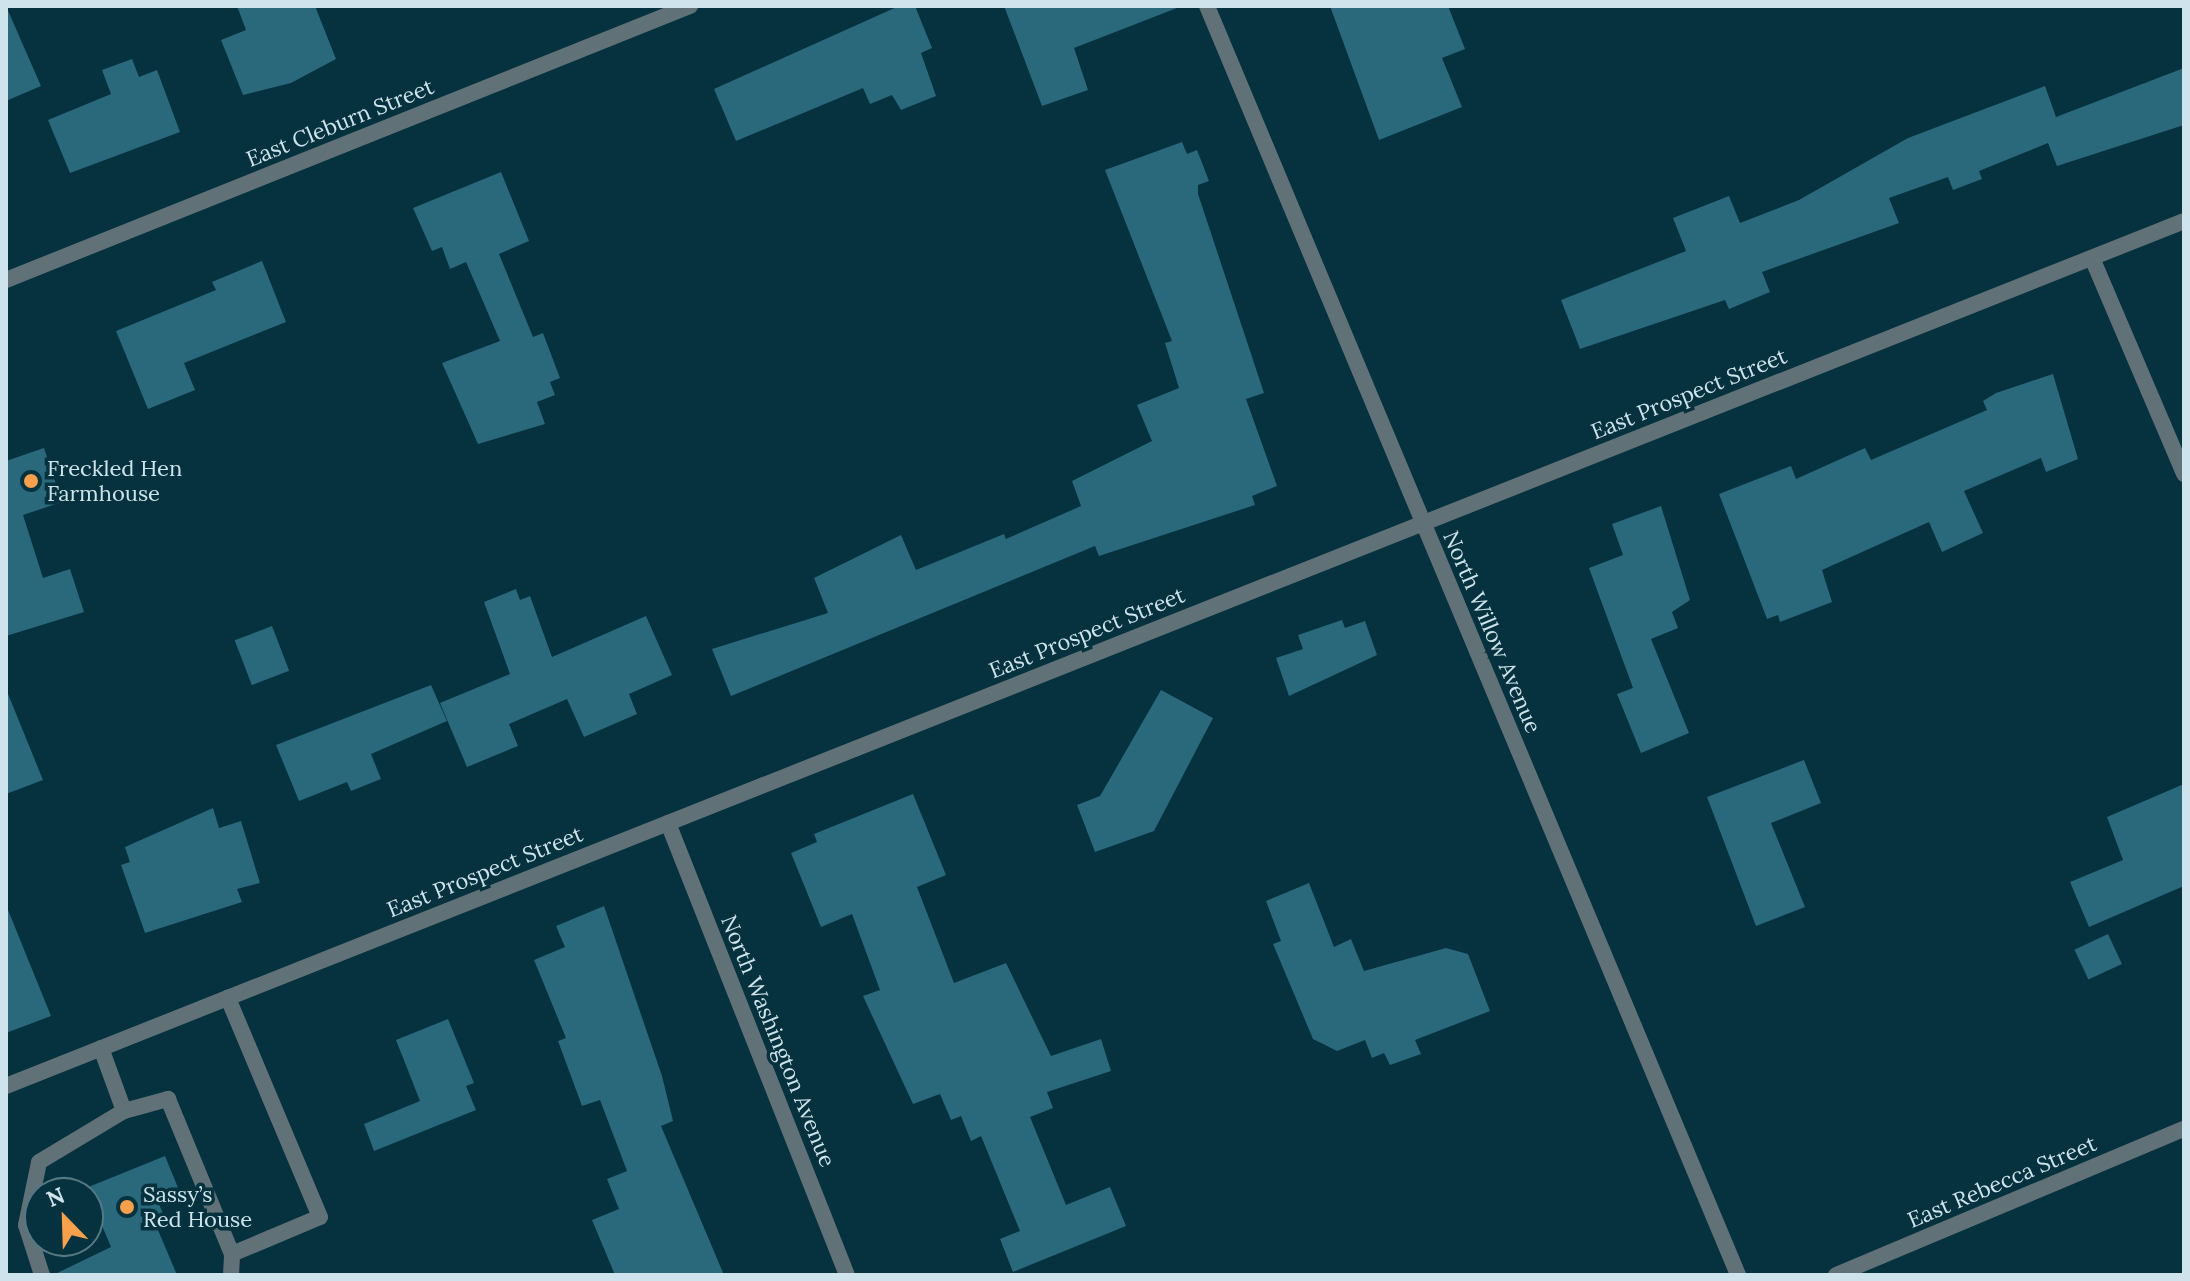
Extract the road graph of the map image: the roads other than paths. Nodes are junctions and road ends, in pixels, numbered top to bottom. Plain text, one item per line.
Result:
1 (690, 6) edge
2 (1207, 6) edge
3 (2184, 221) edge
4 (2092, 258) junction
5 (6, 280) edge
6 (2184, 474) edge
7 (1423, 524) junction
8 (668, 823) junction
9 (228, 998) junction
10 (101, 1048) junction
11 (6, 1086) edge
12 (124, 1111) junction
13 (2184, 1129) edge
14 (232, 1254) junction
15 (42, 1275) edge
16 (231, 1275) edge
17 (847, 1275) edge
18 (1738, 1275) edge
19 (1836, 1275) edge

1 - 5 street, East Cleburn Street
2 - 7 street, North Willow Avenue
3 - 4 street, East Prospect Street
4 - 6 street
4 - 7 street, East Prospect Street
7 - 8 street, East Prospect Street
7 - 18 street, North Willow Avenue
8 - 9 street, East Prospect Street
8 - 17 street, North Washington Avenue
9 - 10 street, East Prospect Street
9 - 14 street
10 - 11 street, East Prospect Street
10 - 12 street
12 - 14 street
12 - 15 street
13 - 19 street, East Rebecca Street
14 - 16 street

